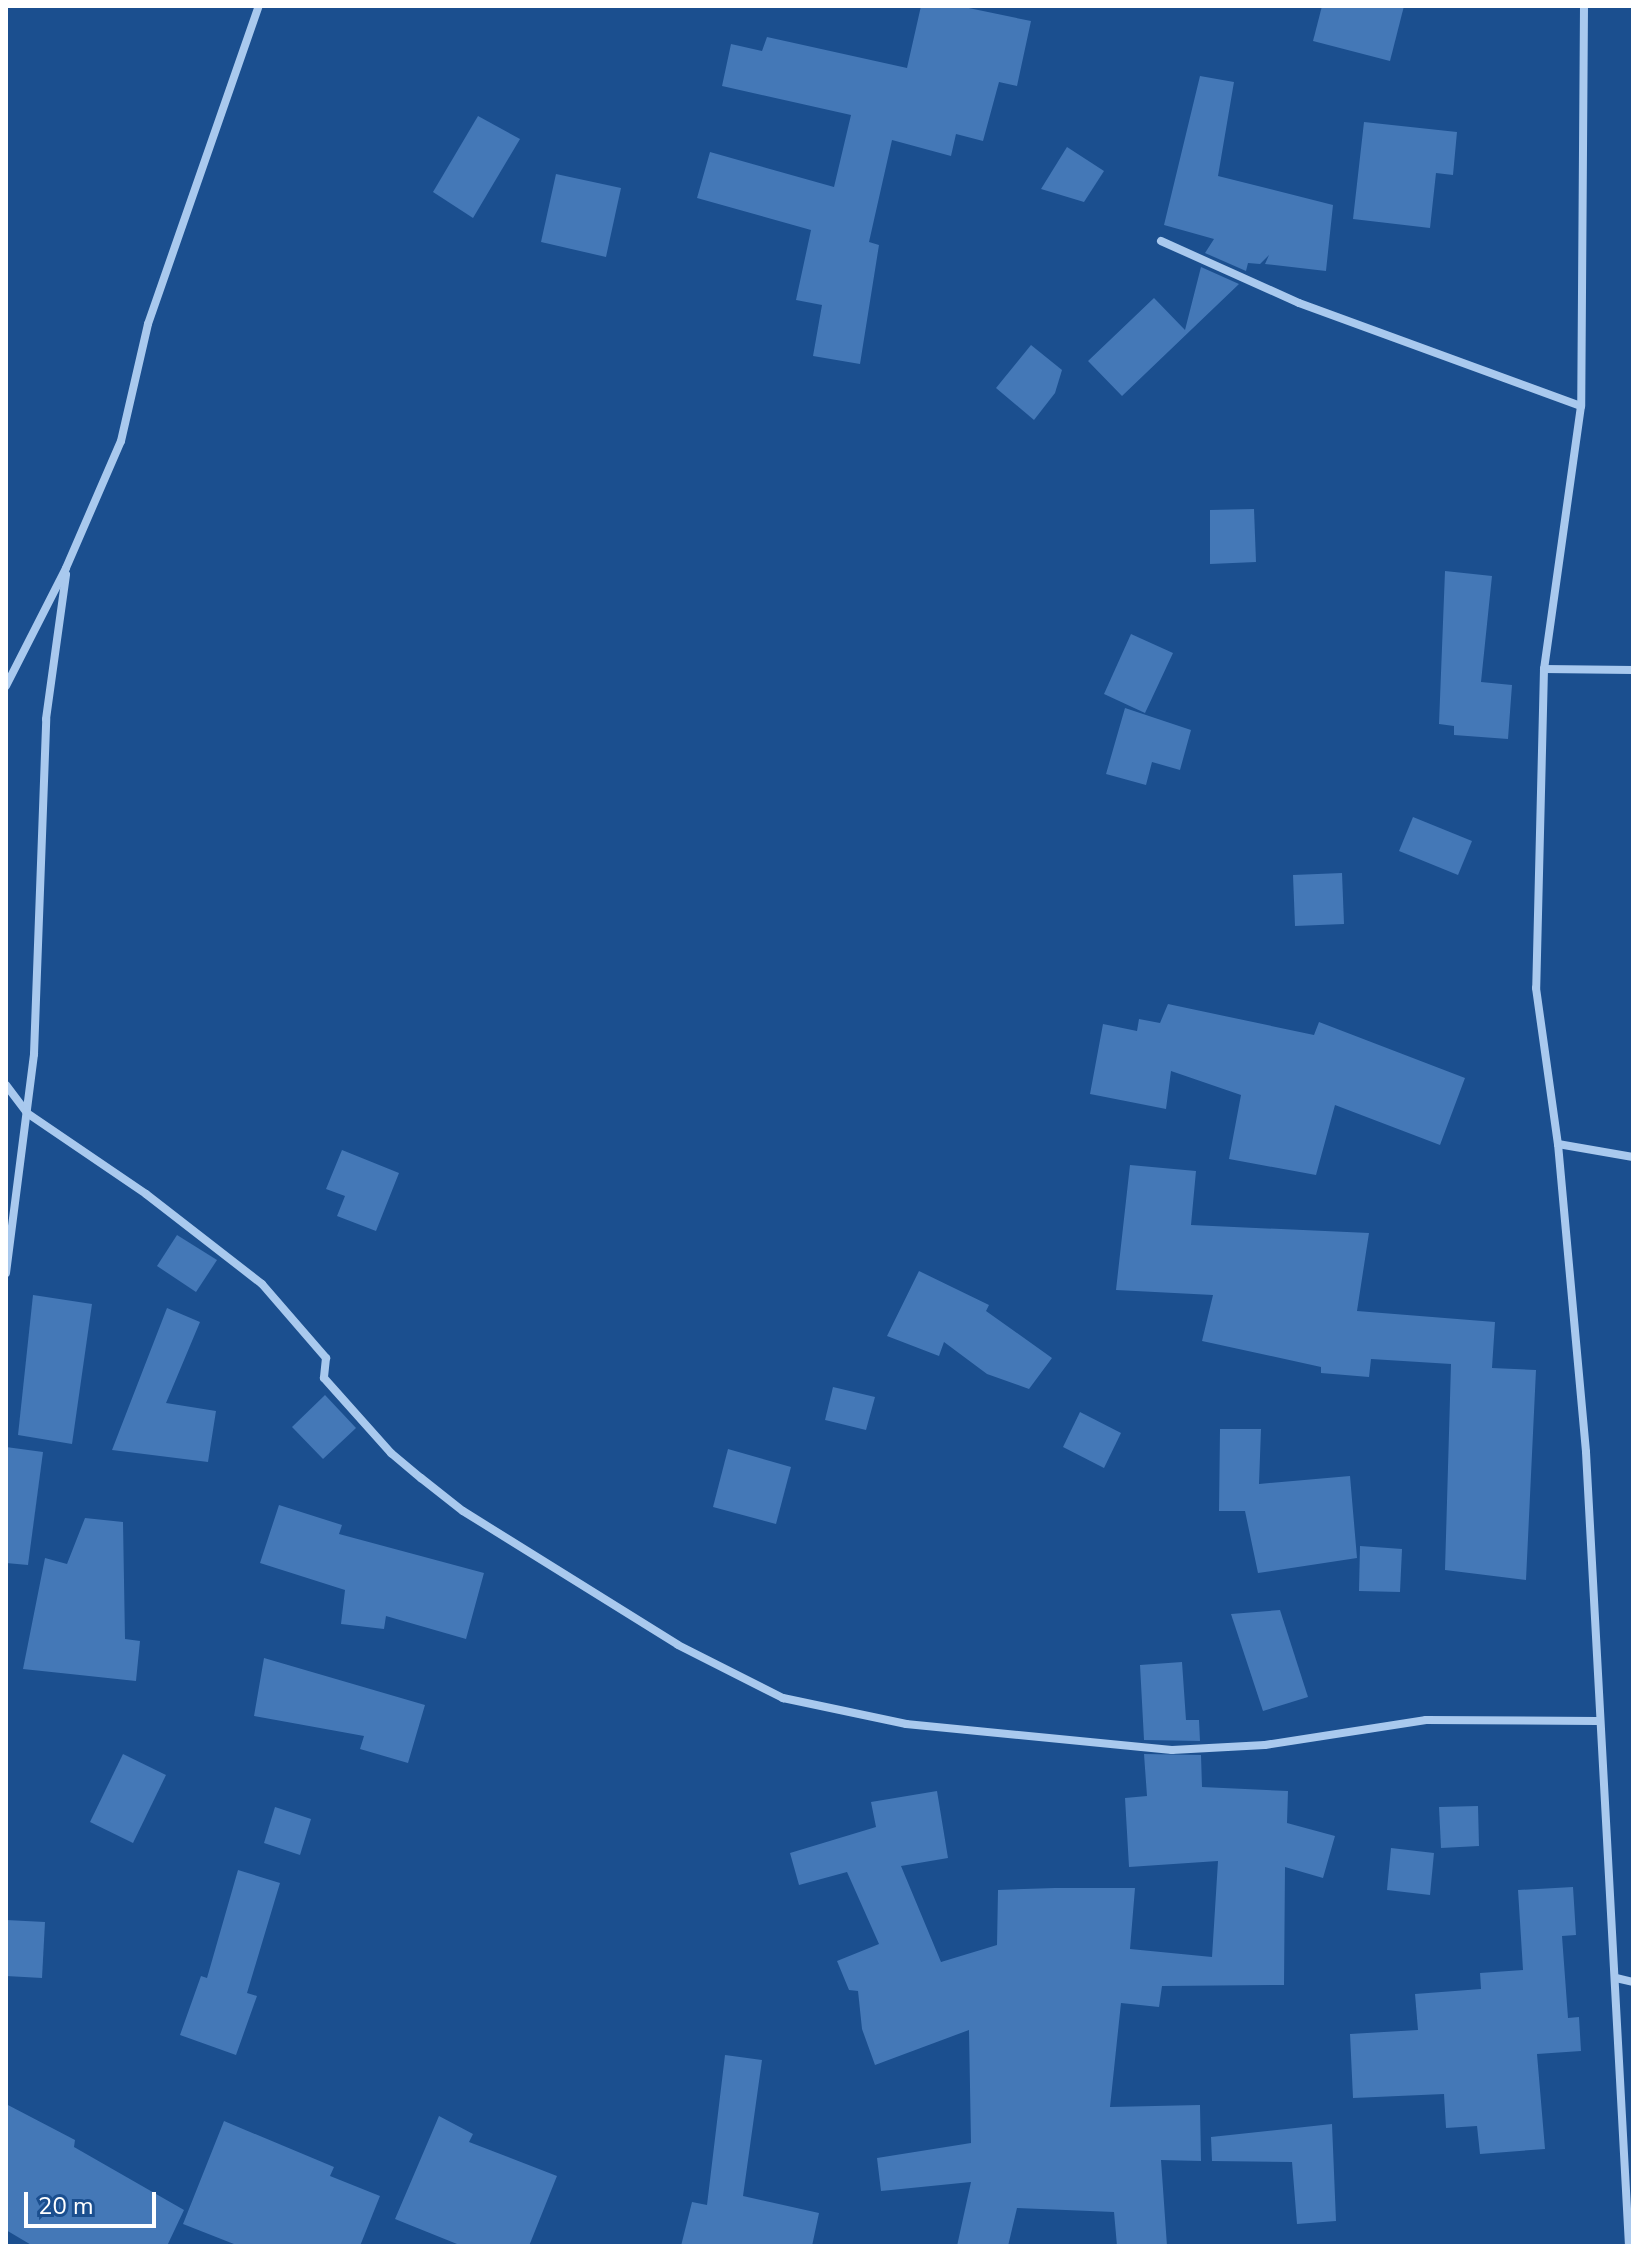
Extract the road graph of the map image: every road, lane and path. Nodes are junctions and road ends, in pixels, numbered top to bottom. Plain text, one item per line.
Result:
1 (259, 6) edge
2 (1584, 6) edge
3 (1161, 241) dead end
4 (1581, 406) junction
5 (66, 568) junction
6 (1544, 669) junction
7 (1633, 670) edge
8 (6, 686) edge
9 (6, 1085) edge
10 (27, 1113) junction
11 (1558, 1144) junction
12 (1633, 1157) edge
13 (6, 1273) edge
14 (1597, 1721) junction
15 (1616, 1978) junction
16 (1633, 1982) edge
17 (1629, 2246) edge

1 - 5 street
2 - 4 street
3 - 4 street
4 - 6 street
5 - 8 street
5 - 10 street
6 - 7 street
6 - 11 street
9 - 10 street
10 - 13 street
10 - 14 street
11 - 12 street
11 - 14 street
14 - 15 street
15 - 16 street
15 - 17 street

